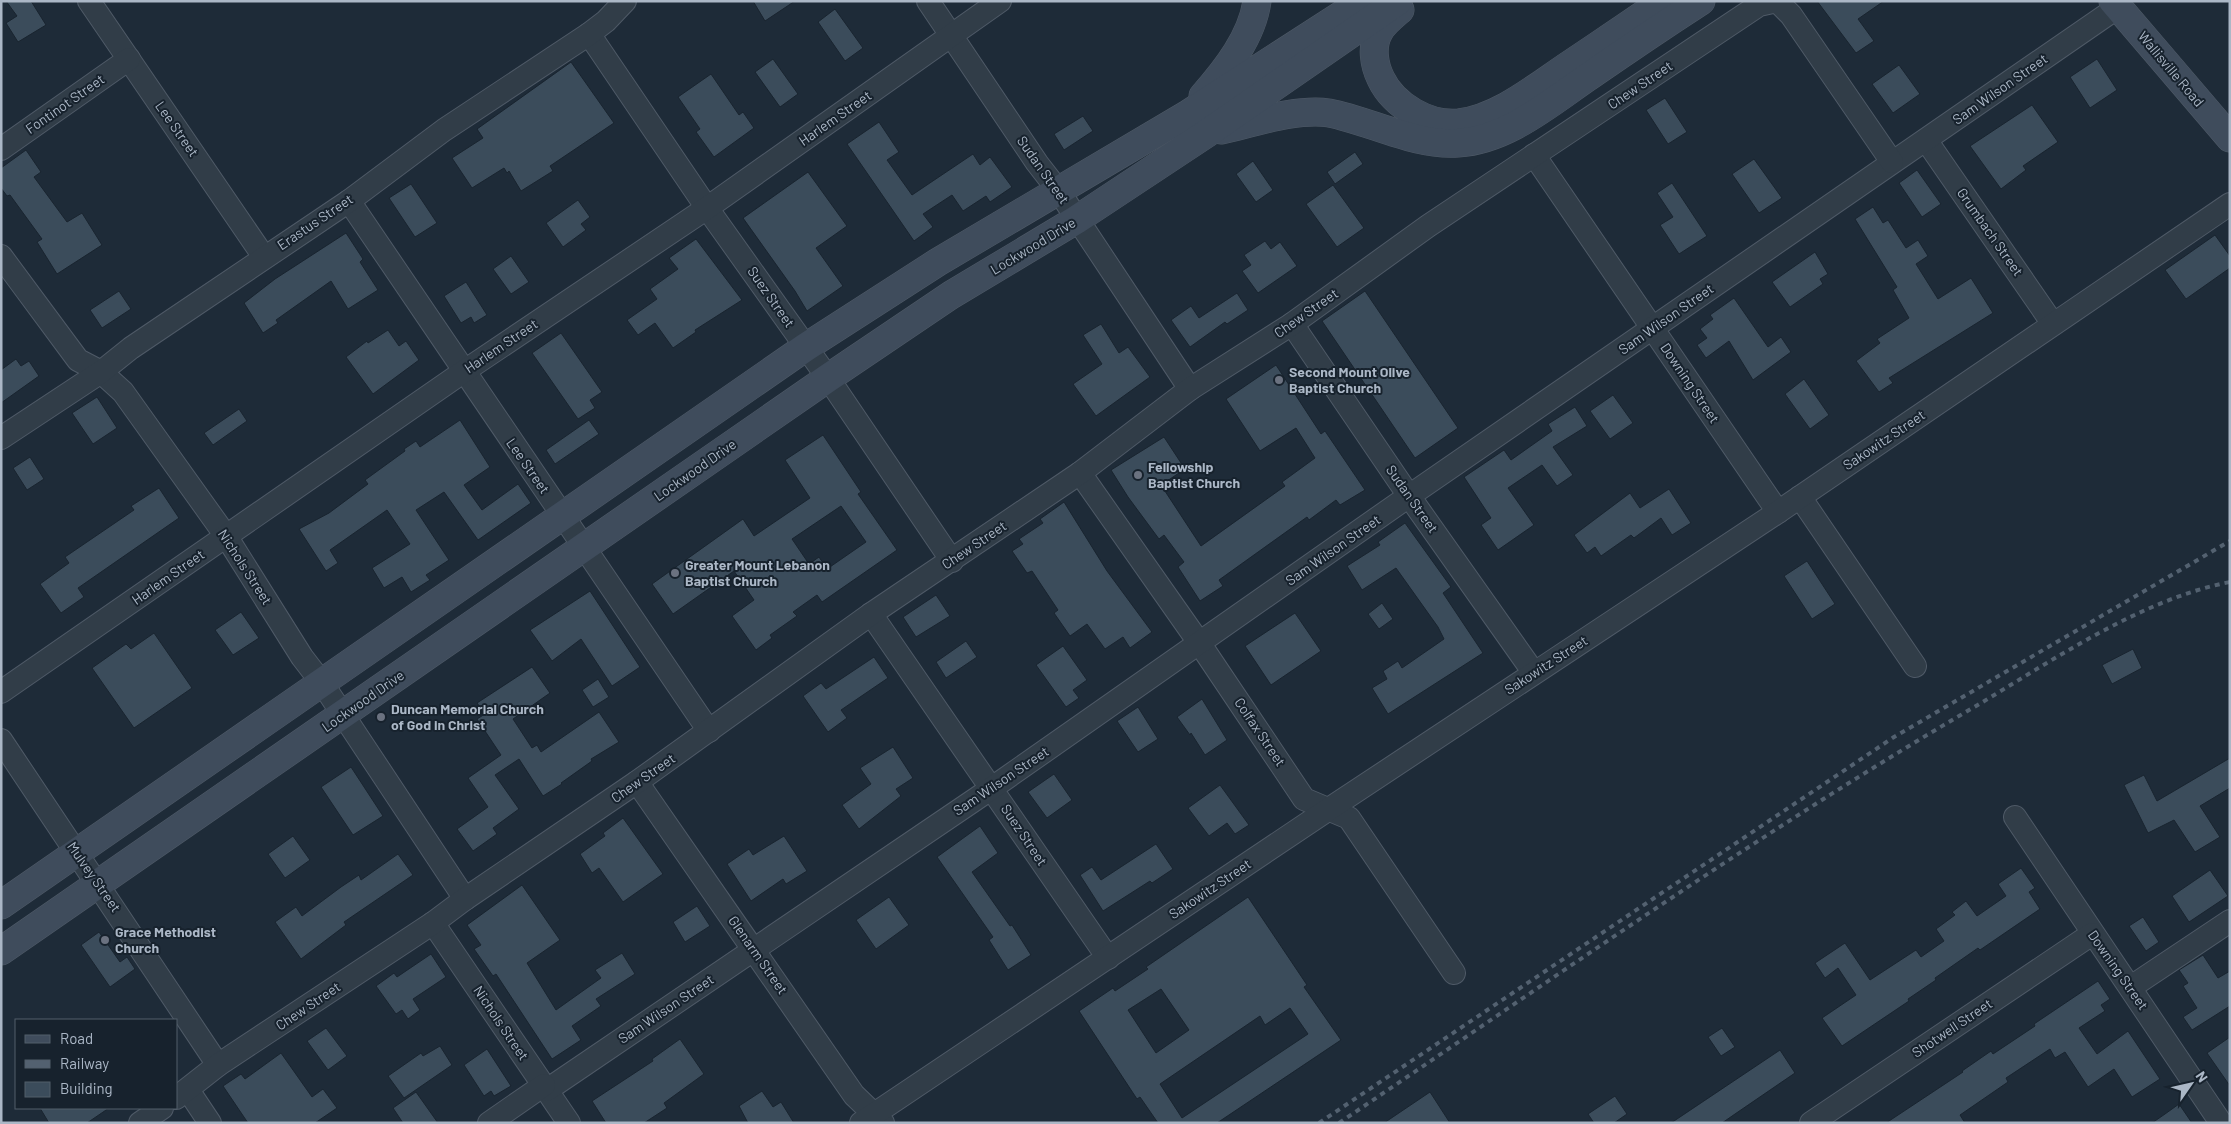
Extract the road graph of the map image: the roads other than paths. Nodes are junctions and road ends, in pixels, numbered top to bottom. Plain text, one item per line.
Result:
1 (89, 1) edge
2 (625, 1) edge
3 (928, 1) edge
4 (1000, 1) edge
5 (1258, 1) edge
6 (1363, 1) edge
7 (1398, 1) edge
8 (1407, 1) edge
9 (1663, 1) edge
10 (1701, 1) edge
11 (2116, 4) edge
12 (589, 34) junction
13 (951, 36) junction
14 (129, 60) junction
15 (1188, 114) junction
16 (1206, 134) junction
17 (2230, 138) edge
18 (1926, 140) junction
19 (1, 149) edge
20 (1534, 155) junction
21 (1892, 162) junction
22 (1058, 190) junction
23 (349, 201) junction
24 (2230, 204) edge
25 (707, 208) junction
26 (1076, 220) junction
27 (1, 256) edge
28 (264, 257) junction
29 (1292, 324) junction
30 (2054, 324) junction
31 (1652, 328) junction
32 (806, 347) junction
33 (101, 372) junction
34 (463, 372) junction
35 (828, 378) junction
36 (1190, 389) junction
37 (1, 438) edge
38 (1080, 473) junction
39 (1409, 496) junction
40 (1800, 497) junction
41 (1778, 512) junction
42 (563, 516) junction
43 (226, 536) junction
44 (583, 548) junction
45 (952, 561) junction
46 (872, 614) junction
47 (1200, 644) junction
48 (1915, 666) dead end
49 (1534, 673) junction
50 (322, 683) junction
51 (1, 692) edge
52 (342, 715) junction
53 (709, 731) junction
54 (1, 740) edge
55 (637, 782) junction
56 (992, 788) junction
57 (1329, 809) junction
58 (2015, 817) dead end
59 (77, 854) junction
60 (99, 884) junction
61 (465, 899) junction
62 (1, 905) edge
63 (2230, 921) edge
64 (433, 923) junction
65 (2092, 934) junction
66 (754, 949) junction
67 (1, 951) edge
68 (1108, 958) junction
69 (1454, 972) dead end
70 (2131, 987) junction
71 (218, 1065) junction
72 (546, 1088) junction
73 (182, 1094) edge
74 (161, 1109) edge
75 (873, 1120) edge
76 (140, 1123) edge
77 (210, 1123) edge
78 (490, 1123) edge
79 (569, 1123) edge
80 (1811, 1123) edge
81 (2221, 1123) edge

1 - 14 street, Lee Street
2 - 12 street, Erastus Street
3 - 13 street, Sudan Street
4 - 13 street, Harlem Street
5 - 15 main road
6 - 15 main road
7 - 16 main road, Lockwood Drive
8 - 9 main road
10 - 16 main road
11 - 17 main road, Wallisville Road
11 - 18 street, Sam Wilson Street
12 - 23 street, Erastus Street
12 - 25 street, Suez Street
13 - 22 street, Sudan Street
13 - 25 street, Harlem Street
14 - 19 street, Fontinot Street
14 - 28 street, Lee Street
15 - 22 main road
16 - 26 main road, Lockwood Drive
18 - 21 street, Sam Wilson Street
18 - 30 street, Grumbach Street
20 - 21 street, Chew Street
20 - 29 street, Chew Street
20 - 31 street, Downing Street
21 - 31 street, Sam Wilson Street
22 - 26 street, Sudan Street
22 - 32 main road
23 - 28 street, Erastus Street
23 - 34 street, Lee Street
24 - 30 street, Sakowitz Street
25 - 32 street, Suez Street
25 - 34 street, Harlem Street
26 - 35 main road, Lockwood Drive
26 - 36 street, Sudan Street
27 - 33 street, Nichols Street
28 - 33 street, Erastus Street
29 - 36 street, Chew Street
29 - 39 street, Sudan Street
30 - 40 street, Sakowitz Street
31 - 39 street, Sam Wilson Street
31 - 41 street, Downing Street
32 - 35 street, Suez Street
32 - 42 main road
33 - 37 street, Erastus Street
33 - 43 street, Nichols Street
34 - 42 street, Lee Street
34 - 43 street, Harlem Street
35 - 44 main road, Lockwood Drive
35 - 45 street, Suez Street
36 - 38 street, Chew Street
38 - 45 street, Chew Street
38 - 47 street, Colfax Street
39 - 47 street, Sam Wilson Street
39 - 49 street, Sudan Street
40 - 41 street, Sakowitz Street
40 - 48 street
41 - 49 street, Sakowitz Street
42 - 44 street, Lee Street
42 - 50 main road
43 - 50 street, Nichols Street
43 - 51 street, Harlem Street
44 - 52 main road, Lockwood Drive
44 - 53 street, Lee Street
45 - 46 street, Chew Street
46 - 53 street, Chew Street
46 - 56 street, Suez Street
47 - 56 street, Sam Wilson Street
47 - 57 street, Colfax Street
49 - 57 street, Sakowitz Street
50 - 52 street, Nichols Street
50 - 59 main road
52 - 60 main road, Lockwood Drive
52 - 61 street, Nichols Street
53 - 55 street, Chew Street
54 - 59 street, Mulvey Street
55 - 61 street, Chew Street
55 - 66 street, Glenarm Street
56 - 66 street, Sam Wilson Street
56 - 68 street, Suez Street
57 - 68 street, Sakowitz Street
57 - 69 street, Colfax Street
58 - 65 street, Downing Street
59 - 60 street, Mulvey Street
59 - 62 main road
60 - 67 main road, Lockwood Drive
60 - 71 street, Mulvey Street
61 - 64 street, Chew Street
63 - 70 street
64 - 71 street, Chew Street
64 - 72 street, Nichols Street
65 - 70 street, Downing Street
65 - 80 street, Shotwell Street
66 - 72 street, Sam Wilson Street
66 - 75 street, Glenarm Street
68 - 75 street, Sakowitz Street
70 - 81 street, Downing Street
71 - 73 street, Chew Street
72 - 78 street, Sam Wilson Street
72 - 79 street, Nichols Street
73 - 77 street
74 - 76 street

